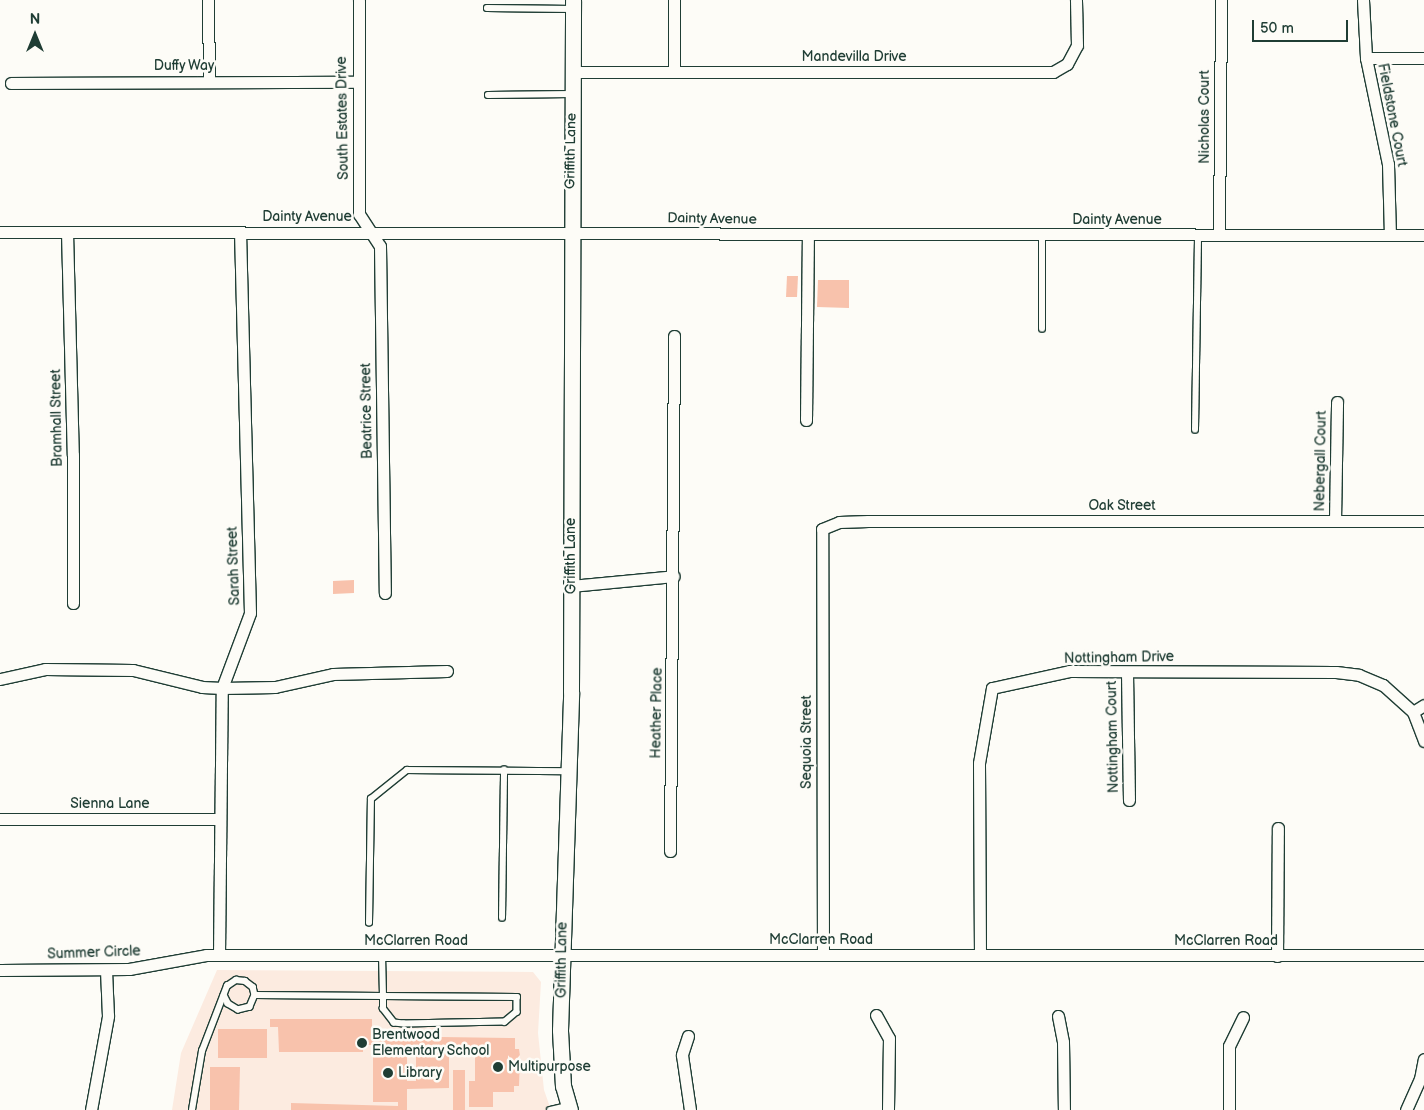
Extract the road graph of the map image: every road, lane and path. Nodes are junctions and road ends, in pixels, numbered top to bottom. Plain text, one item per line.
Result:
1 (208, 0) edge
2 (358, 0) edge
3 (674, 0) edge
4 (1076, 0) edge
5 (1220, 0) edge
6 (1363, 0) edge
7 (572, 5) edge
8 (487, 8) dead end
9 (1366, 58) junction
10 (1424, 58) edge
11 (572, 72) junction
12 (674, 72) junction
13 (209, 81) junction
14 (11, 82) dead end
15 (356, 82) junction
16 (572, 94) junction
17 (488, 95) dead end
18 (0, 232) edge
19 (66, 232) junction
20 (240, 232) junction
21 (370, 232) junction
22 (570, 232) junction
23 (808, 235) junction
24 (1042, 235) junction
25 (1198, 235) junction
26 (1219, 235) junction
27 (1390, 235) junction
28 (1424, 235) edge
29 (1042, 329) dead end
30 (674, 336) dead end
31 (1337, 402) dead end
32 (806, 420) dead end
33 (1195, 430) dead end
34 (1335, 520) junction
35 (1424, 521) edge
36 (822, 529) joint
37 (674, 576) junction
38 (571, 586) junction
39 (385, 593) dead end
40 (73, 602) dead end
41 (447, 671) dead end
42 (1127, 673) junction
43 (0, 679) edge
44 (222, 688) junction
45 (1424, 706) edge
46 (1412, 712) junction
47 (1424, 741) edge
48 (504, 770) junction
49 (568, 771) junction
50 (1130, 800) dead end
51 (0, 819) edge
52 (220, 819) junction
53 (1278, 828) dead end
54 (670, 851) dead end
55 (502, 918) dead end
56 (369, 922) dead end
57 (219, 955) junction
58 (823, 955) junction
59 (980, 955) junction
60 (1424, 955) edge
61 (382, 956) junction
62 (562, 956) junction
63 (1277, 956) junction
64 (0, 970) edge
65 (106, 970) junction
66 (255, 995) junction
67 (224, 996) junction
68 (383, 996) junction
69 (876, 1014) dead end
70 (1058, 1016) dead end
71 (1242, 1017) dead end
72 (688, 1036) dead end
73 (1424, 1059) edge
74 (569, 1108) edge
75 (91, 1110) edge
76 (192, 1110) edge
77 (550, 1110) edge
78 (690, 1110) edge
79 (888, 1110) edge
80 (1064, 1110) edge
81 (1229, 1110) edge
82 (1406, 1110) edge

1 - 13 street
2 - 15 street, South Estates Drive
3 - 12 street
4 - 12 street, Mandevilla Drive
5 - 26 street, Nicholas Court
6 - 9 street, Fieldstone Court
7 - 8 lane
7 - 11 street, Griffith Lane
9 - 10 street
9 - 27 street, Fieldstone Court
11 - 12 street, Mandevilla Drive
11 - 16 street, Griffith Lane
13 - 14 street, Duffy Way
13 - 15 street, Duffy Way
15 - 21 street, South Estates Drive
16 - 17 lane
16 - 22 street, Griffith Lane
18 - 19 street, Dainty Avenue
19 - 20 street, Dainty Avenue
19 - 40 street, Bramhall Street
20 - 21 street, Dainty Avenue
20 - 44 street, Sarah Street
21 - 22 street, Dainty Avenue
21 - 39 street, Beatrice Street
22 - 23 street, Dainty Avenue
22 - 38 street, Griffith Lane
23 - 24 street, Dainty Avenue
23 - 32 street
24 - 25 street, Dainty Avenue
24 - 29 lane
25 - 26 street, Dainty Avenue
25 - 33 lane
26 - 27 street, Dainty Avenue
27 - 28 street, Dainty Avenue
30 - 37 street, Heather Place
31 - 34 street, Nebergall Court
34 - 35 street, Oak Street
34 - 36 street, Oak Street
36 - 58 street, Sequoia Street
37 - 38 street
37 - 54 street, Heather Place
38 - 49 street, Griffith Lane
41 - 44 street
42 - 46 street, Nottingham Drive
42 - 50 street, Nottingham Court
42 - 59 street, Nottingham Drive
43 - 44 street
44 - 52 street, Sarah Street
45 - 46 street
46 - 47 street, Nottingham Drive
48 - 49 lane
48 - 55 lane
48 - 56 lane
49 - 62 street, Griffith Lane
51 - 52 street, Sienna Lane
52 - 57 street, Sarah Street
53 - 63 street
57 - 61 street, McClarren Road
57 - 65 street, Summer Circle
58 - 59 street, McClarren Road
58 - 62 street, McClarren Road
59 - 63 street, McClarren Road
60 - 63 street, McClarren Road
61 - 62 street, McClarren Road
61 - 68 lane
62 - 74 street, Griffith Lane
64 - 65 street, Summer Circle
65 - 75 street
66 - 67 lane
66 - 67 lane
66 - 68 lane
67 - 76 lane
68 - 68 lane
69 - 79 street
70 - 80 street
71 - 81 street
72 - 78 street
73 - 82 street
74 - 77 lane

